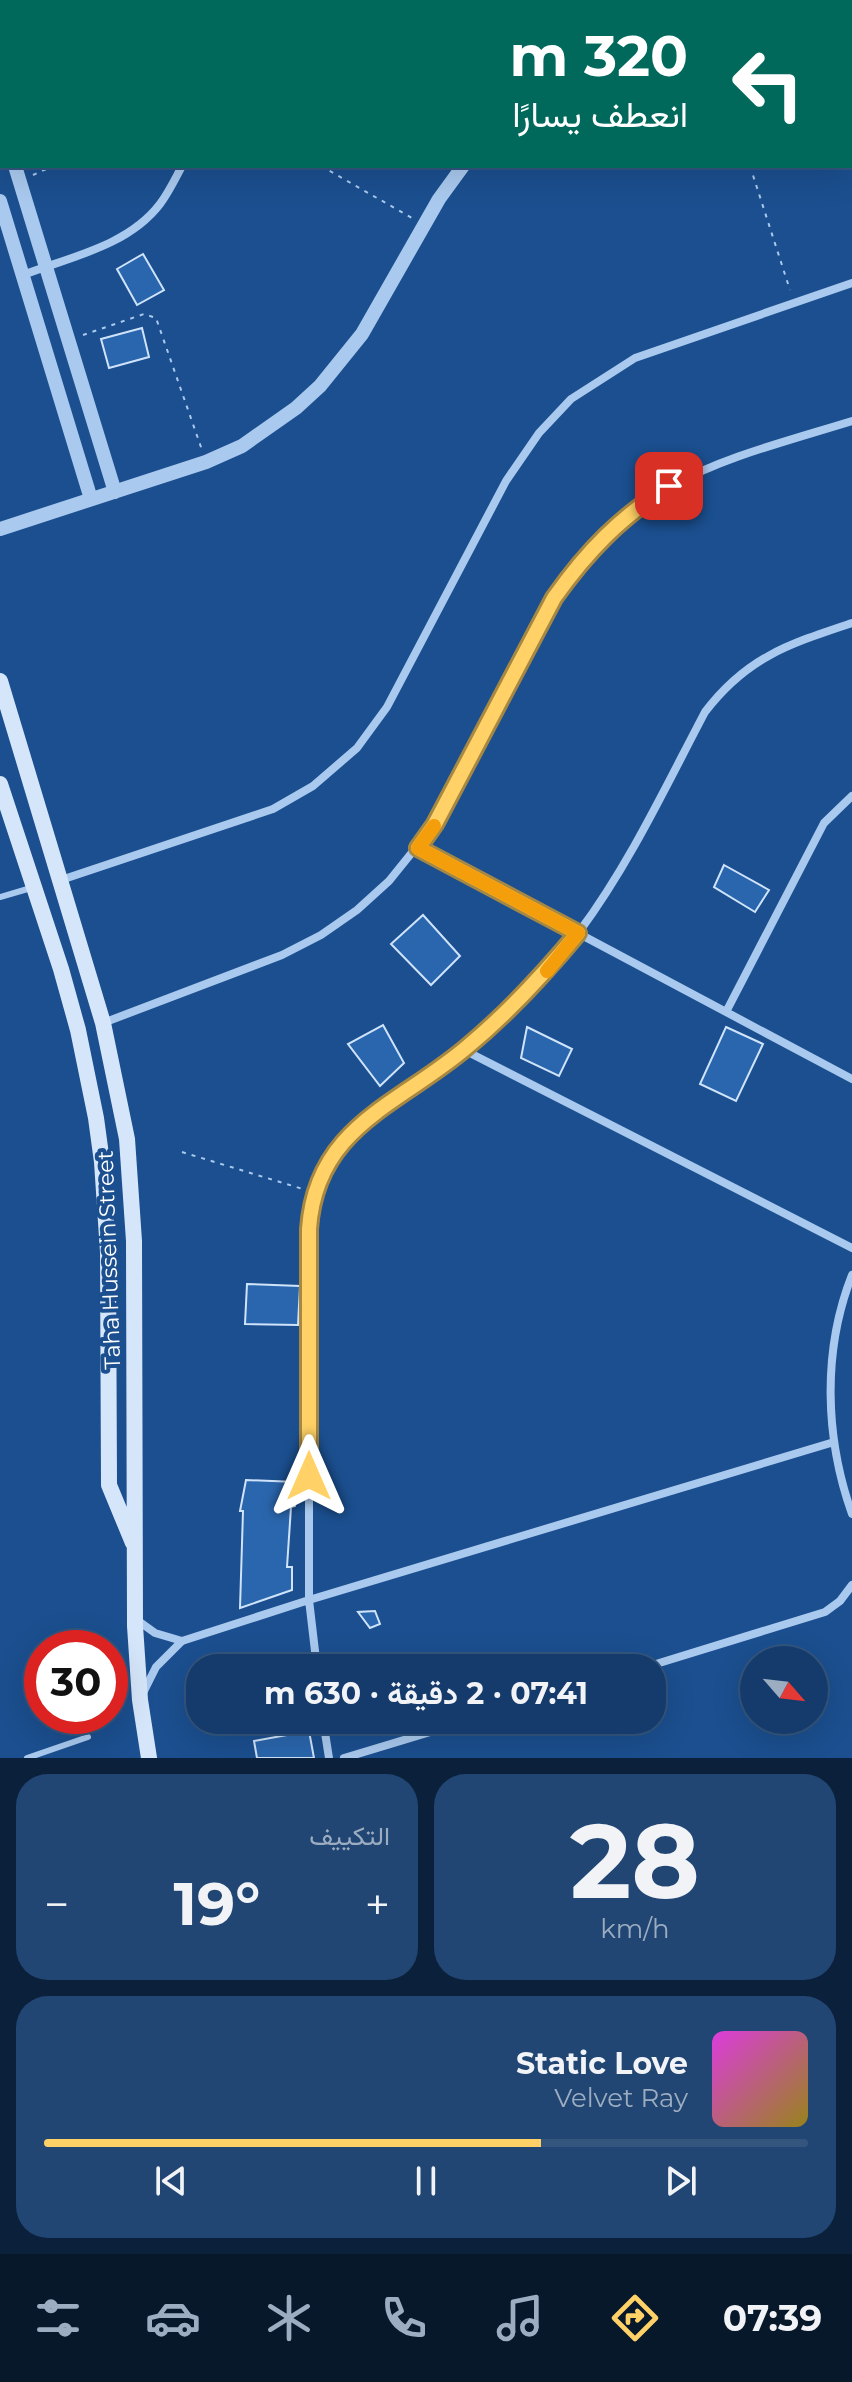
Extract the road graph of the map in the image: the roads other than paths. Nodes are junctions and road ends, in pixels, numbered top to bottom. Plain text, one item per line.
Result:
1 (181, 168) edge
2 (462, 168) edge
3 (17, 173) edge
4 (0, 201) edge
5 (46, 266) junction
6 (23, 275) junction
7 (852, 283) edge
8 (852, 421) edge
9 (115, 492) junction
10 (91, 499) junction
11 (0, 529) edge
12 (852, 623) edge
13 (0, 681) edge
14 (0, 784) edge
15 (852, 796) edge
16 (418, 848) junction
17 (61, 880) junction
18 (34, 887) junction
19 (0, 897) edge
20 (578, 933) junction
21 (726, 1012) junction
22 (103, 1023) junction
23 (464, 1050) junction
24 (852, 1079) edge
25 (852, 1248) edge
26 (852, 1275) edge
27 (834, 1442) junction
28 (852, 1514) edge
29 (135, 1546) junction
30 (852, 1585) edge
31 (309, 1600) junction
32 (135, 1617) junction
33 (182, 1641) junction
34 (315, 1654) edge
35 (666, 1661) edge
36 (140, 1700) junction
37 (325, 1734) edge
38 (424, 1734) edge
39 (88, 1737) dead end
40 (27, 1758) edge
41 (149, 1758) edge
42 (329, 1758) edge
43 (344, 1758) edge

1 - 5 street
2 - 9 street
3 - 5 street
4 - 6 street
5 - 6 street
5 - 9 street
6 - 10 street
7 - 17 street
8 - 16 street
9 - 10 street
10 - 11 street
12 - 20 street
13 - 17 main road, Taha Hussein Street
14 - 18 main road, Taha Hussein Street
15 - 21 street
16 - 20 street
16 - 22 street
17 - 22 main road, Taha Hussein Street
18 - 19 lane
18 - 29 main road, Taha Hussein Street
20 - 21 street
20 - 23 street
21 - 24 street
22 - 29 main road, Taha Hussein Street
23 - 25 street
23 - 31 street
26 - 27 street
27 - 28 street
27 - 31 street
29 - 32 main road, Taha Hussein Street
30 - 35 street
31 - 33 street
31 - 34 street
32 - 33 street
32 - 36 main road, Taha Hussein Street
33 - 36 street
36 - 41 main road, Taha Hussein Street
37 - 42 street
38 - 43 street
39 - 40 lane

